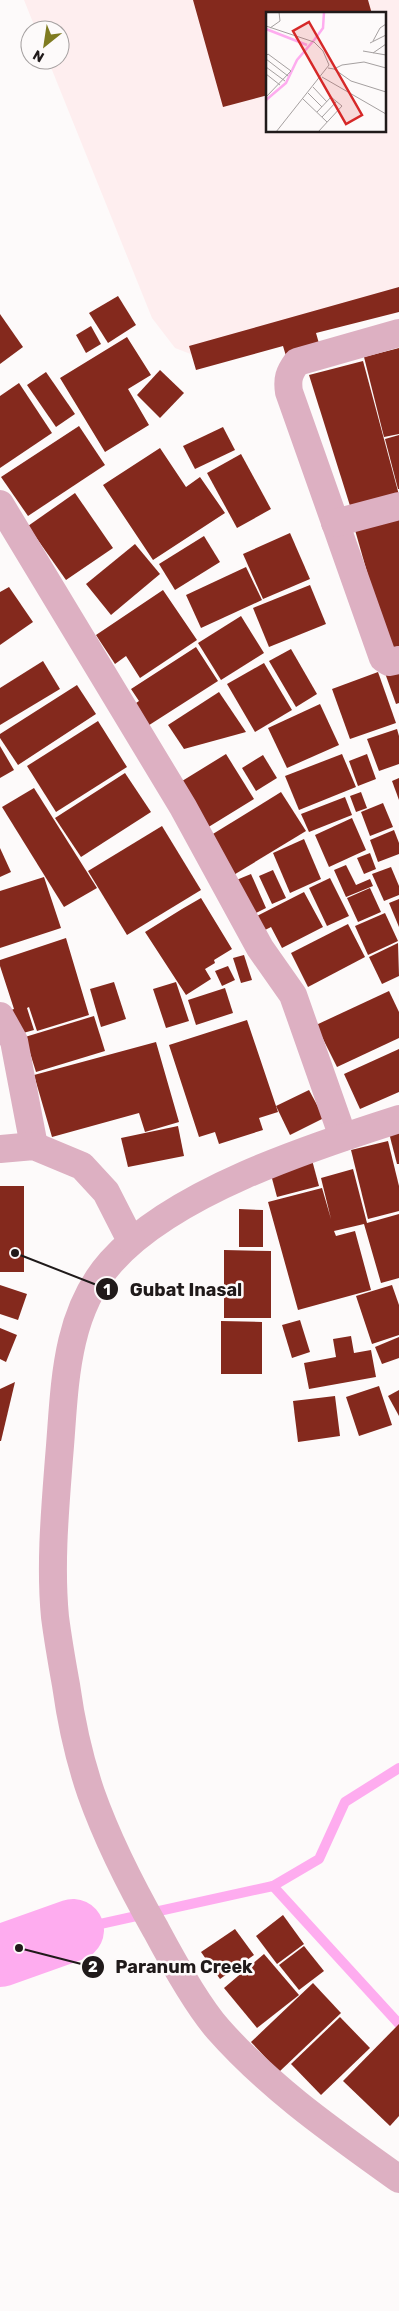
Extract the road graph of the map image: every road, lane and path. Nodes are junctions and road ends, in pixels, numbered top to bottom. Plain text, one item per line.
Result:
1 (399, 333) edge
2 (0, 504) edge
3 (399, 506) edge
4 (335, 523) junction
5 (399, 660) edge
6 (0, 1016) edge
7 (399, 1120) edge
8 (343, 1137) junction
9 (34, 1146) junction
10 (0, 1149) edge
11 (132, 1241) junction
12 (399, 2179) edge

1 - 4 street
2 - 8 street
3 - 4 street
4 - 5 street
6 - 9 street
7 - 8 street
8 - 11 street
9 - 10 street
9 - 11 street
11 - 12 street

